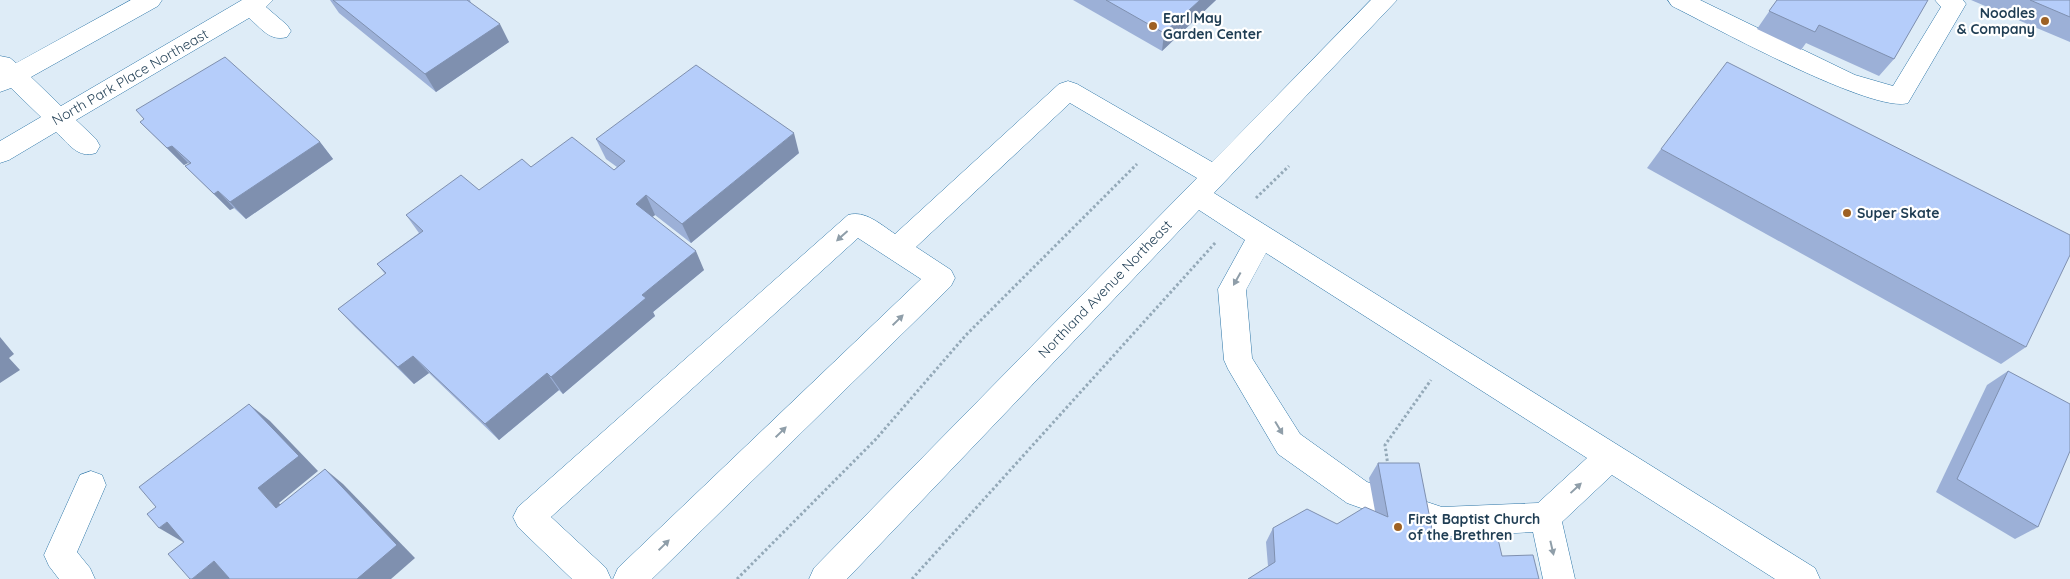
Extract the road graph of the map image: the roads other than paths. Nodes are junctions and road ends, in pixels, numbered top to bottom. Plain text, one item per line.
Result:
1 (150, 0) edge
2 (1385, 0) edge
3 (1680, 0) edge
4 (1947, 0) edge
5 (255, 3) edge
6 (279, 31) dead end
7 (5, 74) edge
8 (60, 118) junction
9 (87, 146) dead end
10 (0, 153) edge
11 (1205, 186) junction
12 (1261, 236) junction
13 (896, 249) junction
14 (1610, 456) junction
15 (91, 486) dead end
16 (1545, 517) junction
17 (79, 579) edge
18 (595, 579) edge
19 (629, 579) edge
20 (825, 579) edge
21 (1559, 579) edge
22 (1804, 579) edge

1 - 7 street
2 - 11 street, Northland Avenue Northeast
3 - 4 street
5 - 6 street
5 - 8 street, North Park Place Northeast
7 - 8 street
8 - 9 street
8 - 10 street, North Park Place Northeast
11 - 12 street
11 - 13 street
11 - 20 street, Northland Avenue Northeast
12 - 14 street
12 -> 16 street
13 -> 18 street
19 -> 13 street
16 -> 14 street
14 - 22 street
15 - 17 street
16 -> 21 street

